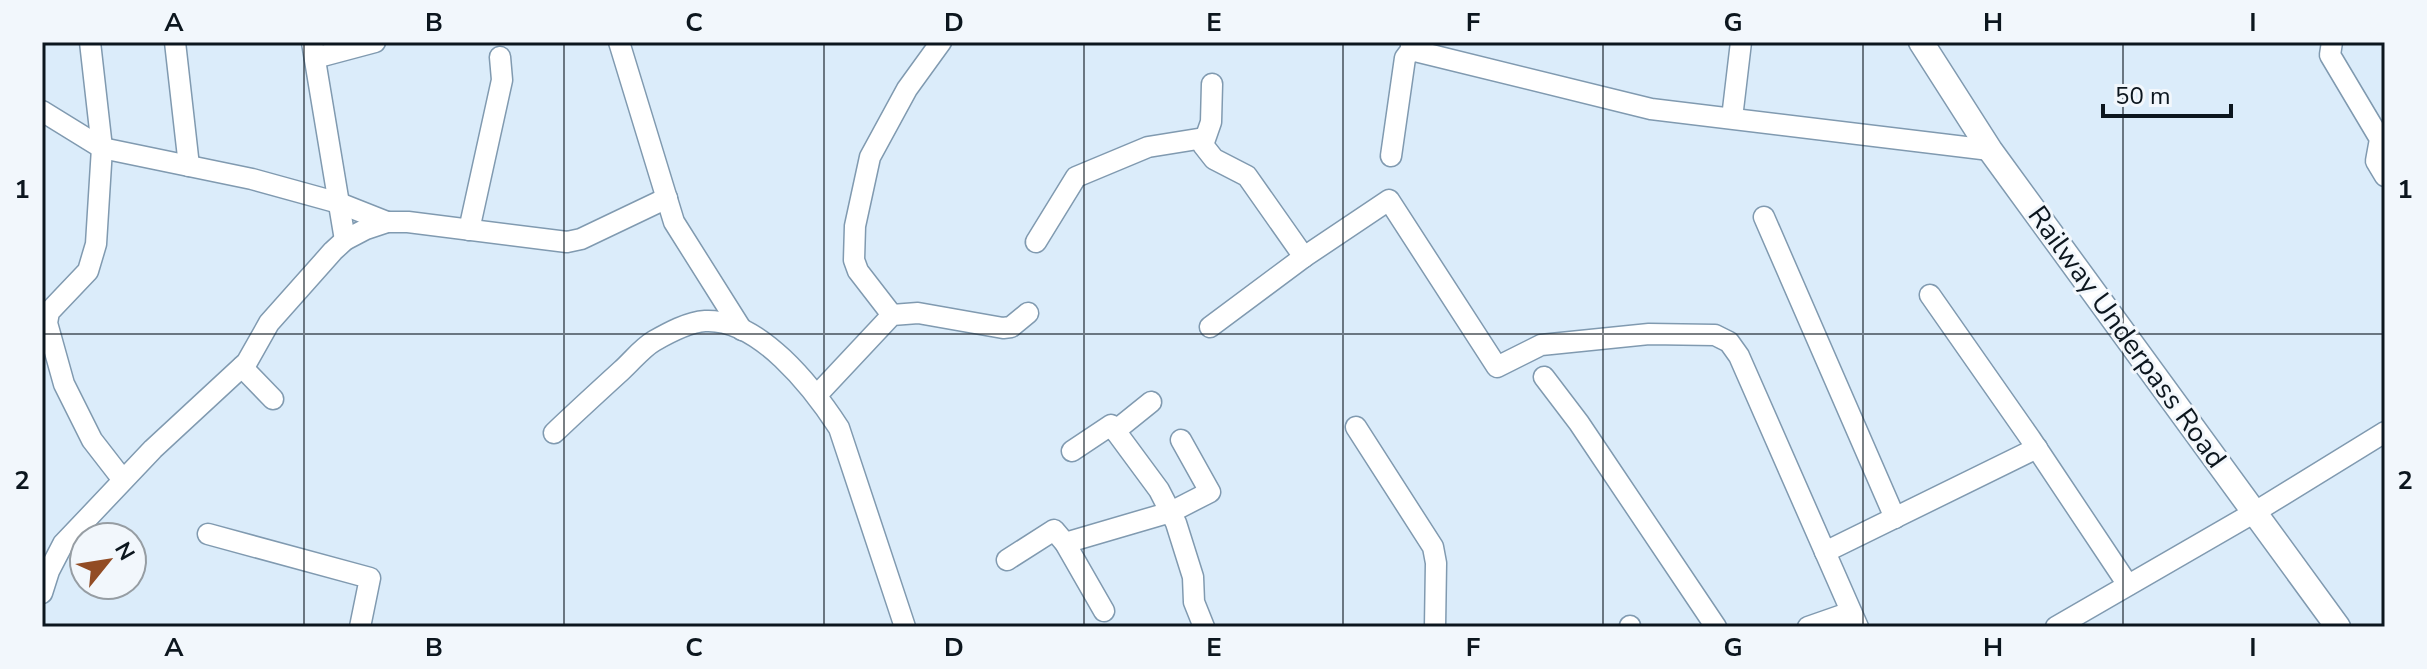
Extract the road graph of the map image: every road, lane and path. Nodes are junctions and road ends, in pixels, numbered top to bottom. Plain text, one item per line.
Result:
1 (90, 42) edge
2 (175, 42) edge
3 (375, 42) edge
4 (619, 42) edge
5 (941, 42) edge
6 (1741, 42) edge
7 (1921, 42) edge
8 (2332, 42) edge
9 (1411, 46) edge
10 (314, 50) edge
11 (500, 57) dead end
12 (1212, 84) dead end
13 (42, 111) edge
14 (1732, 118) junction
15 (1204, 138) junction
16 (102, 148) junction
17 (1990, 150) junction
18 (1391, 156) dead end
19 (189, 166) junction
20 (2385, 176) edge
21 (667, 198) junction
22 (339, 203) junction
23 (1764, 217) dead end
24 (387, 222) junction
25 (469, 230) junction
26 (345, 240) junction
27 (1036, 242) dead end
28 (1304, 257) junction
29 (1930, 295) dead end
30 (1028, 313) dead end
31 (892, 315) junction
32 (1210, 327) dead end
33 (742, 330) junction
34 (242, 367) junction
35 (1544, 377) dead end
36 (817, 395) junction
37 (273, 399) dead end
38 (1151, 402) dead end
39 (1356, 427) dead end
40 (1115, 431) junction
41 (2385, 432) edge
42 (554, 433) dead end
43 (1181, 440) dead end
44 (2037, 448) junction
45 (1072, 451) dead end
46 (123, 480) junction
47 (1171, 512) junction
48 (2255, 512) junction
49 (1895, 518) junction
50 (208, 534) dead end
51 (1065, 543) junction
52 (1825, 552) junction
53 (1007, 560) dead end
54 (2128, 585) junction
55 (42, 593) edge
56 (1104, 611) dead end
57 (1854, 619) edge
58 (360, 627) edge
59 (905, 627) edge
60 (1204, 627) edge
61 (1435, 627) edge
62 (1716, 627) edge
63 (1808, 627) edge
64 (2056, 627) edge
65 (2338, 627) edge

1 - 16 street
2 - 19 street
3 - 10 street
4 - 21 street
5 - 31 street
6 - 14 street
7 - 17 street, Railway Underpass Road
8 - 20 street
9 - 14 street
9 - 18 street
10 - 22 street
11 - 25 street
12 - 15 street
13 - 16 street
14 - 17 street
15 - 27 street
15 - 28 street
16 - 19 street
16 - 46 street
17 - 48 street, Railway Underpass Road
19 - 22 street
21 - 25 street
21 - 33 street
22 - 24 street
22 - 26 street
23 - 49 street
24 - 25 street
24 - 26 street
26 - 34 street
28 - 32 street
28 - 52 street
29 - 44 street
30 - 31 street
31 - 36 street
33 - 36 street
33 - 42 street
34 - 37 street
34 - 46 street
35 - 62 street
36 - 59 street
38 - 40 street
39 - 61 street
40 - 45 street
40 - 47 street
41 - 48 street
43 - 47 street
44 - 49 street
44 - 54 street
46 - 55 street
47 - 51 street
47 - 60 street
48 - 54 street
48 - 65 street, Railway Underpass Road
49 - 52 street
50 - 58 street
51 - 53 street
51 - 56 street
52 - 57 street
54 - 64 street
57 - 63 street

